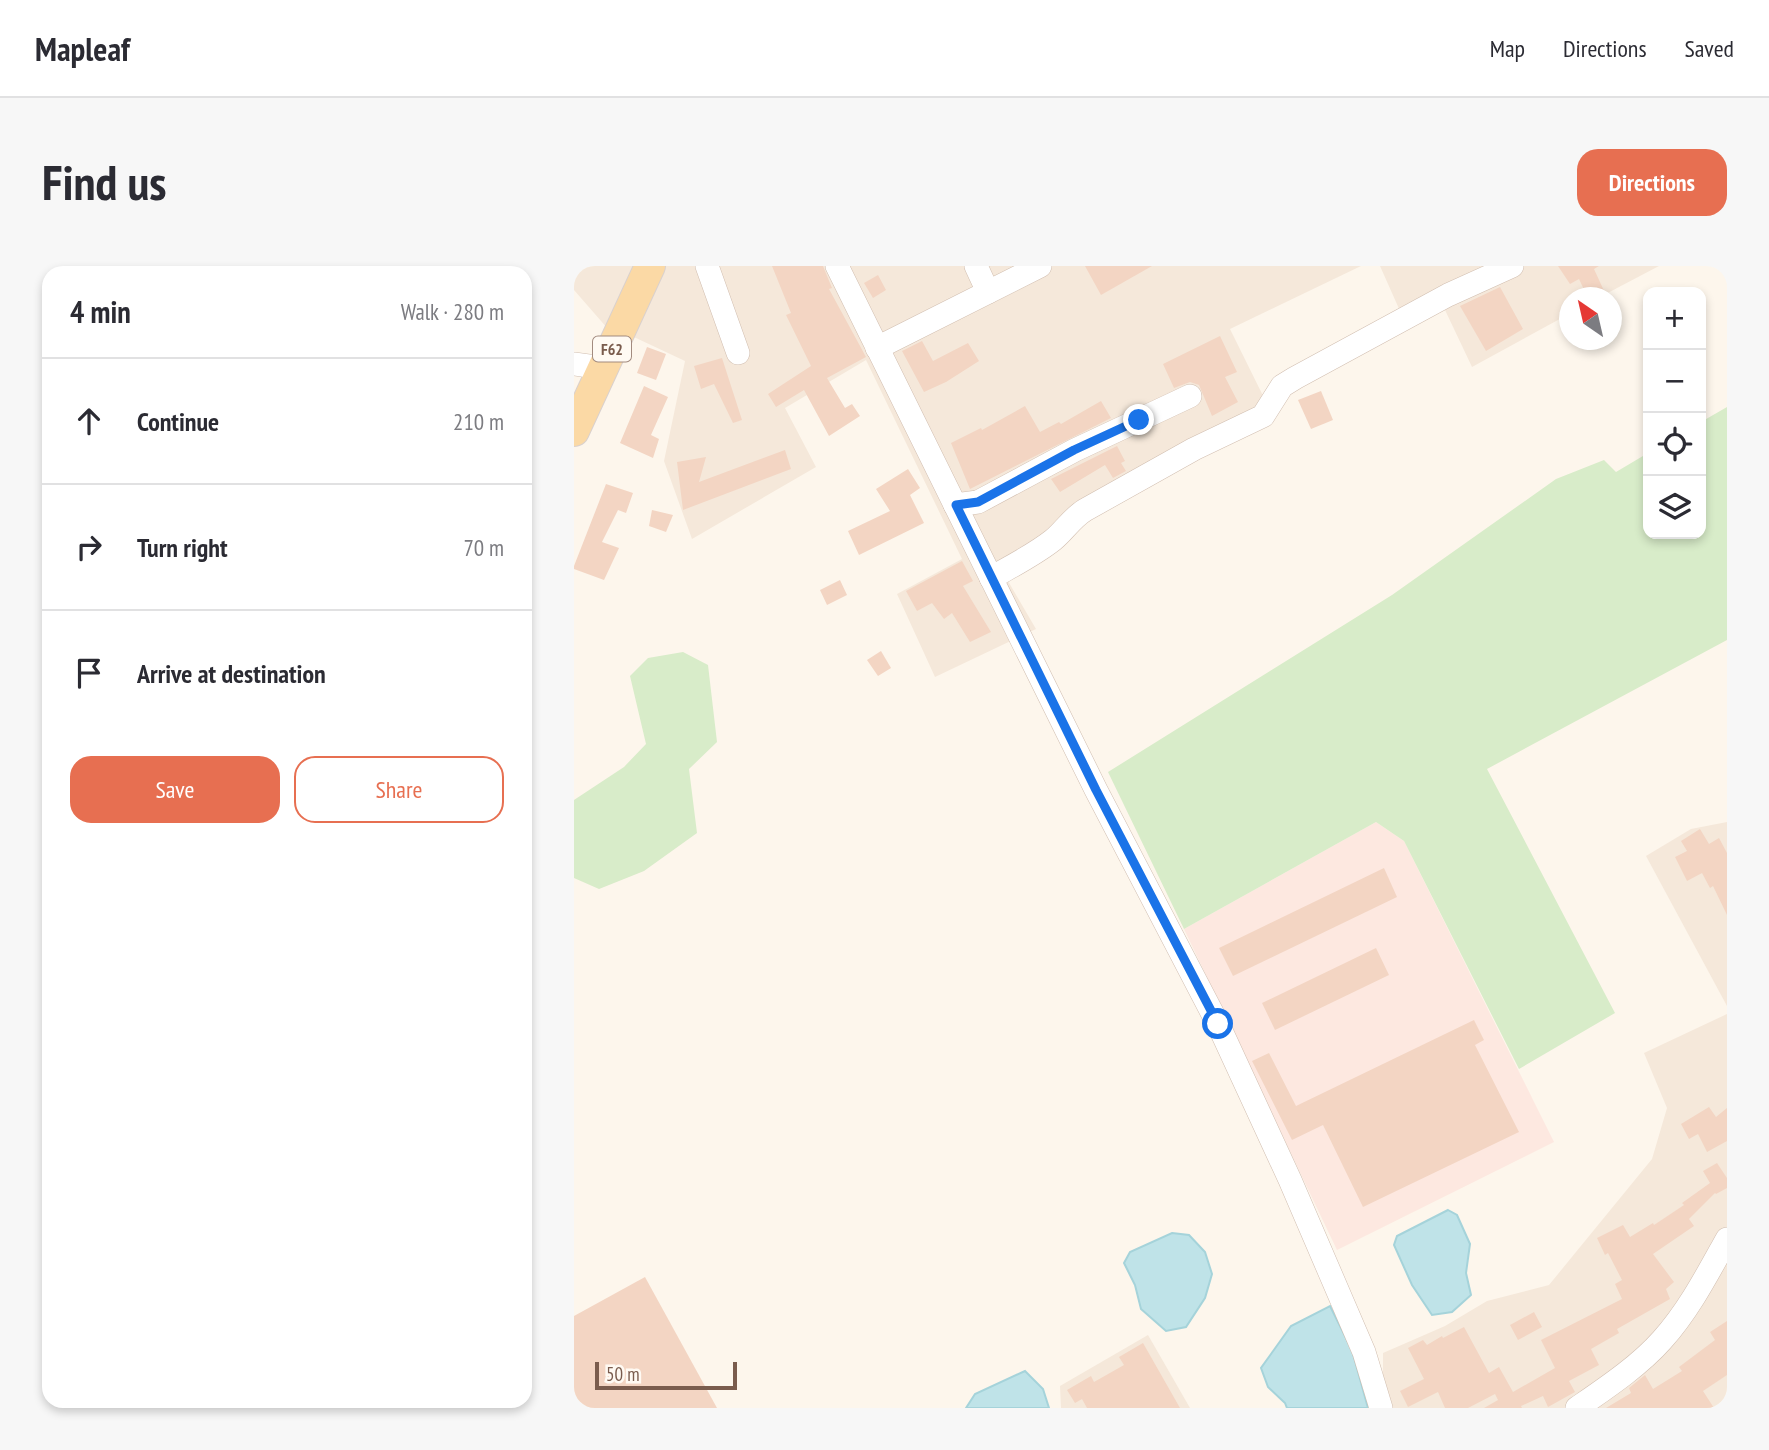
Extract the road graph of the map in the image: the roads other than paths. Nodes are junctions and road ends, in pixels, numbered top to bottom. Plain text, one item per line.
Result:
1 (650, 266) edge
2 (707, 266) edge
3 (837, 266) edge
4 (976, 266) edge
5 (1040, 266) edge
6 (1512, 266) edge
7 (988, 292) junction
8 (877, 348) junction
9 (738, 353) dead end
10 (574, 364) edge
11 (603, 368) junction
12 (1191, 396) dead end
13 (574, 431) edge
14 (956, 505) junction
15 (991, 578) junction
16 (1727, 1239) edge
17 (1381, 1408) edge
18 (1578, 1408) edge

1 - 11 main road, F62
2 - 9 street
3 - 8 street
4 - 7 street
5 - 7 street
6 - 15 street
7 - 8 street
8 - 14 street
10 - 11 street
11 - 13 main road, F62
12 - 14 street
14 - 15 street
15 - 17 street
16 - 18 street

